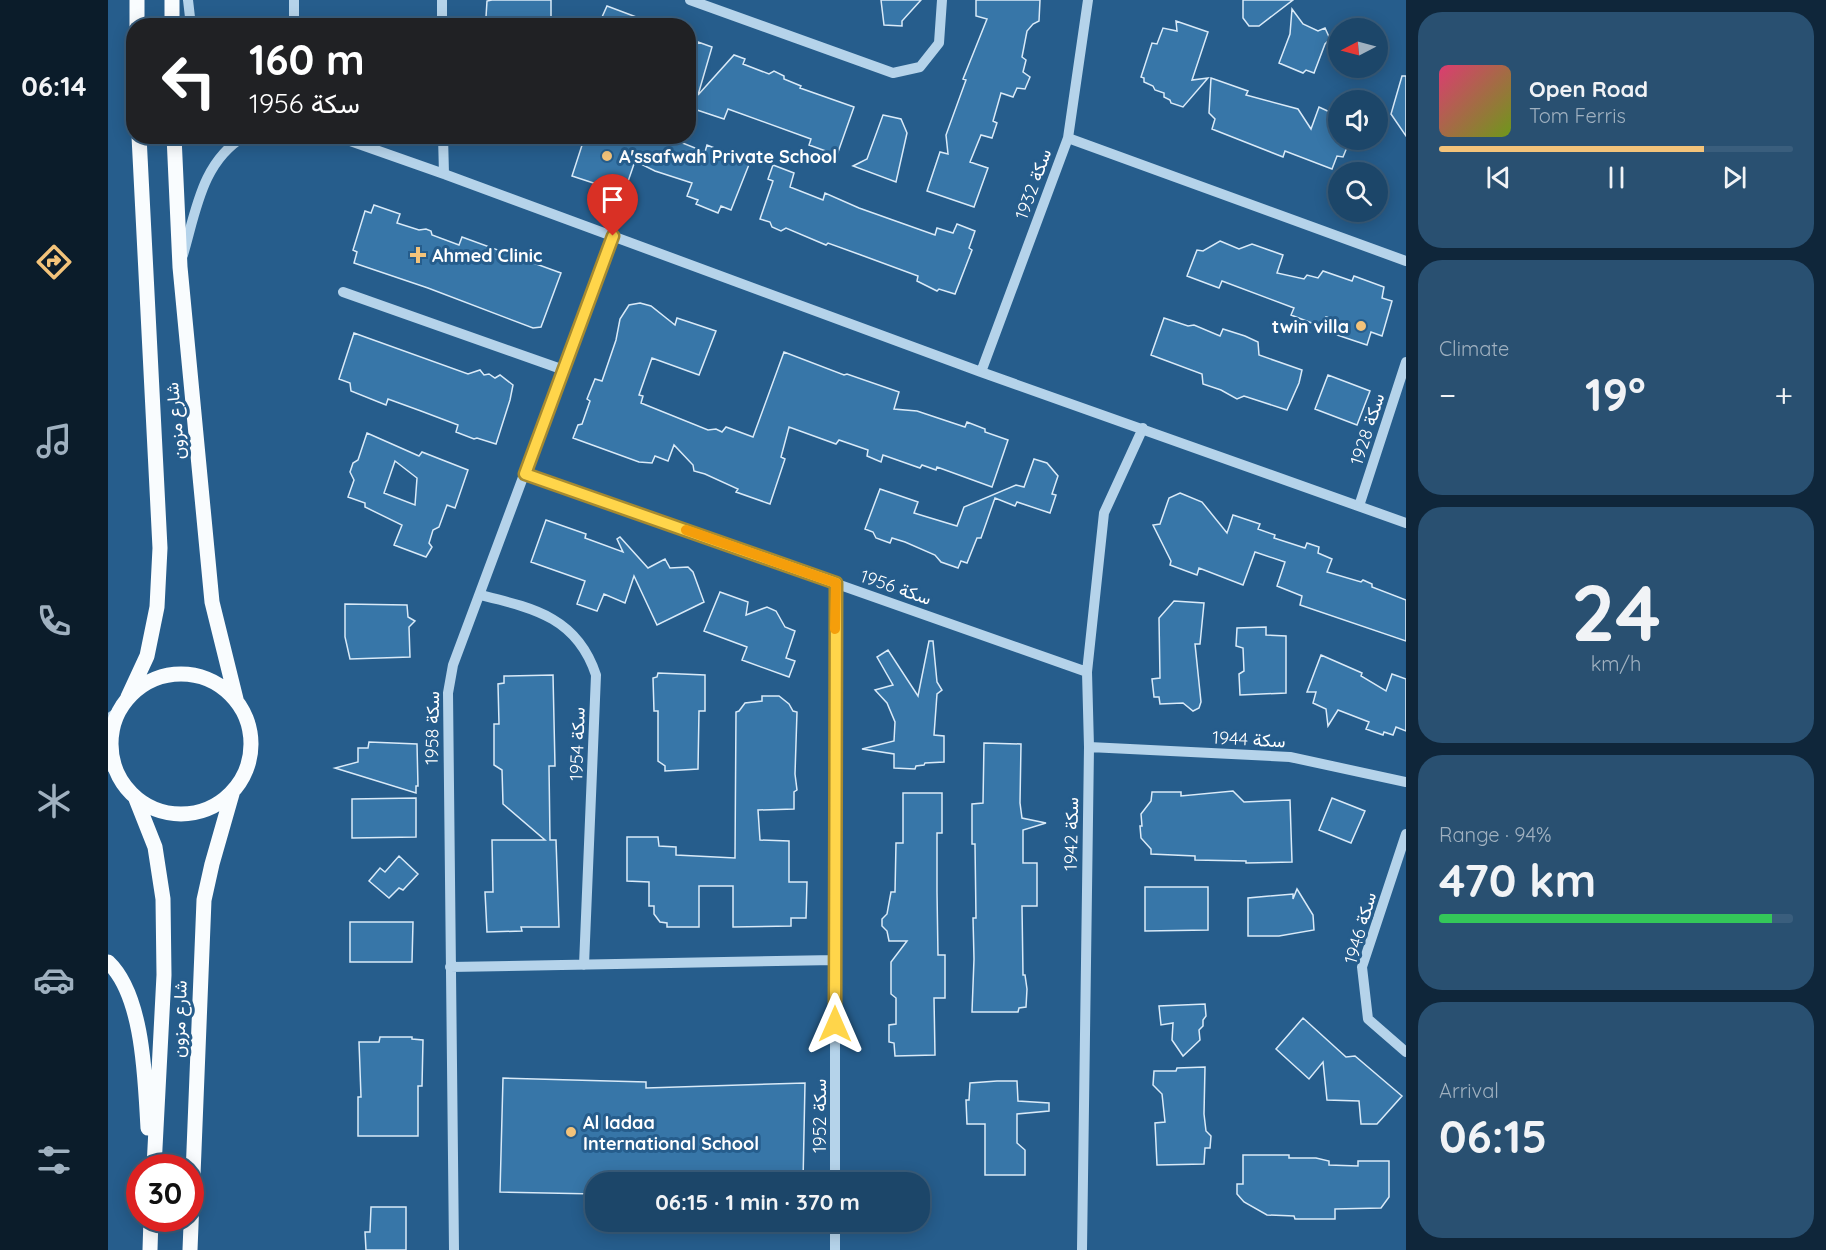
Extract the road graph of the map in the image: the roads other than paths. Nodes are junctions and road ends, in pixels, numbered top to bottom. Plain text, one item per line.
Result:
1 (137, 0) edge
2 (172, 0) edge
3 (188, 0) edge
4 (294, 0) edge
5 (442, 0) edge
6 (690, 0) edge
7 (942, 0) edge
8 (1088, 0) edge
9 (137, 18) edge
10 (172, 18) edge
11 (190, 18) edge
12 (294, 18) edge
13 (442, 18) edge
14 (1068, 138) junction
15 (139, 144) edge
16 (174, 144) edge
17 (233, 144) edge
18 (359, 144) edge
19 (443, 144) edge
20 (444, 174) junction
21 (613, 236) junction
22 (1406, 261) edge
23 (180, 267) junction
24 (343, 292) dead end
25 (1406, 362) edge
26 (564, 370) junction
27 (981, 372) junction
28 (1143, 428) junction
29 (525, 474) junction
30 (1359, 506) junction
31 (1406, 523) edge
32 (836, 583) junction
33 (480, 595) junction
34 (1087, 672) junction
35 (128, 697) junction
36 (236, 699) junction
37 (114, 715) edge
38 (1089, 747) junction
39 (112, 768) edge
40 (1406, 782) edge
41 (232, 794) junction
42 (136, 799) junction
43 (1406, 834) edge
44 (835, 960) junction
45 (108, 962) edge
46 (584, 965) junction
47 (450, 967) junction
48 (113, 973) edge
49 (1406, 1052) edge
50 (151, 1154) edge
51 (153, 1154) edge
52 (835, 1172) edge
53 (151, 1232) edge
54 (835, 1232) edge
55 (150, 1250) edge
56 (190, 1250) edge
57 (453, 1250) edge
58 (835, 1250) edge
59 (1082, 1250) edge

1 - 9 main road
2 - 10 main road
3 - 11 street
4 - 12 street
5 - 13 street
6 - 7 street
8 - 14 street, سكة 1932
14 - 22 street
14 - 27 street, سكة 1932
15 - 35 main road, شارع مزون
16 - 23 main road, شارع مزون
17 - 23 street
18 - 20 street
19 - 20 street
20 - 21 street
21 - 26 street, سكة 1958
21 - 27 street
23 - 36 main road, شارع مزون
24 - 26 street
25 - 30 street, سكة 1928
26 - 29 street, سكة 1958
27 - 28 street
28 - 30 street
28 - 34 street, سكة 1942
29 - 32 street, سكة 1956
29 - 33 street, سكة 1958
30 - 31 street
32 - 34 street, سكة 1956
32 - 44 street, سكة 1952
33 - 46 street, سكة 1954
33 - 47 street, سكة 1958
34 - 38 street, سكة 1942
35 - 36 main road
35 - 37 main road
36 - 41 main road
37 - 39 main road
38 - 40 street, سكة 1944
38 - 59 street, سكة 1942
39 - 42 main road
41 - 42 main road
41 - 56 main road, شارع مزون
42 - 51 main road, شارع مزون
43 - 49 street, سكة 1946
44 - 46 street
44 - 52 street, سكة 1952
45 - 48 main road
46 - 47 street
47 - 57 street, سكة 1958
48 - 50 main road
53 - 55 main road
54 - 58 street

